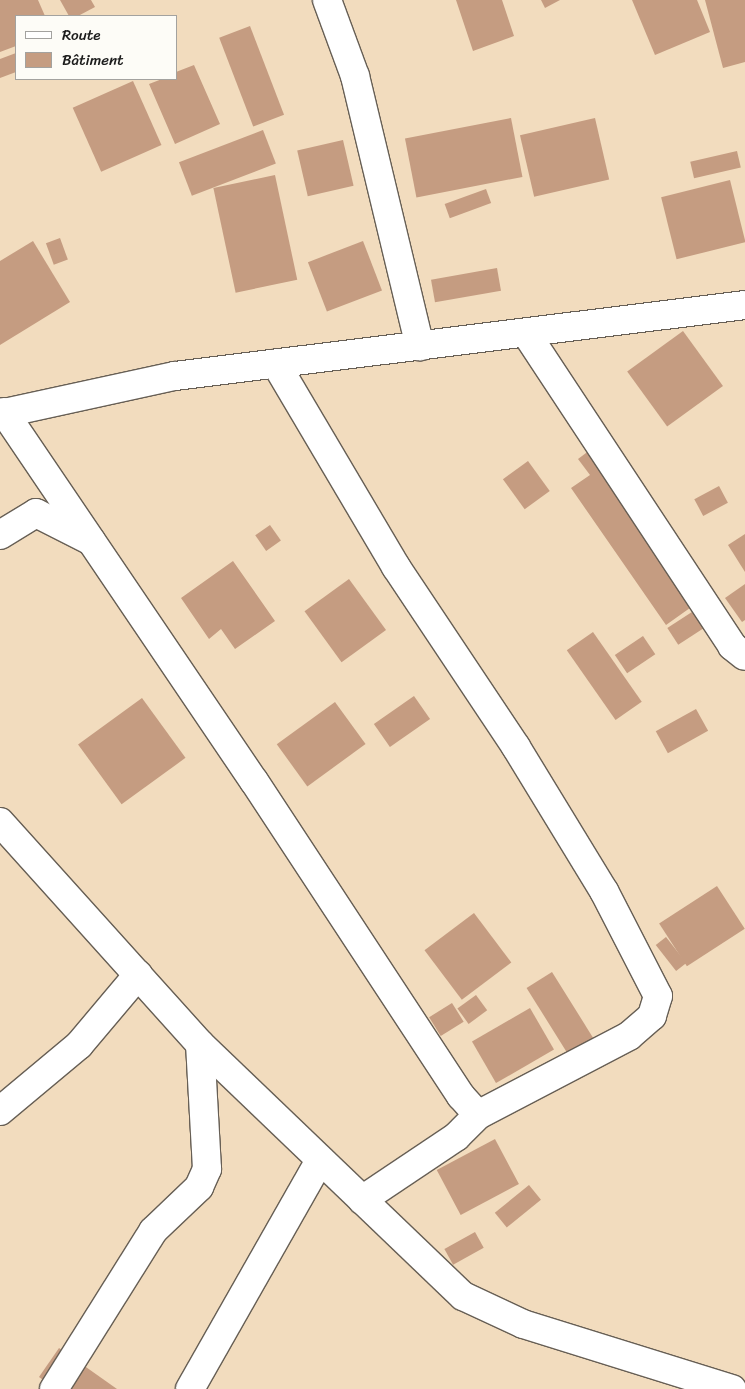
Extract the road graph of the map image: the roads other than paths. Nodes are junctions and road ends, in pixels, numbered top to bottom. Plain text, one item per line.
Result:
1 (327, 0) edge
2 (745, 305) edge
3 (526, 333) junction
4 (420, 346) junction
5 (276, 364) junction
6 (2, 413) edge
7 (0, 535) edge
8 (92, 542) junction
9 (738, 651) edge
10 (745, 674) edge
11 (0, 822) edge
12 (138, 975) junction
13 (200, 1044) junction
14 (0, 1111) edge
15 (478, 1115) junction
16 (320, 1160) junction
17 (362, 1200) junction
18 (54, 1389) edge
19 (190, 1389) edge
20 (732, 1389) edge

1 - 4 street
2 - 3 street
3 - 4 street
3 - 9 street
4 - 5 street
5 - 6 street
5 - 15 street
6 - 8 street
7 - 8 street
8 - 15 street
9 - 10 street
11 - 12 street
12 - 13 street
12 - 14 street
13 - 16 street
13 - 18 street
15 - 17 street
16 - 17 street
16 - 19 street
17 - 20 street

